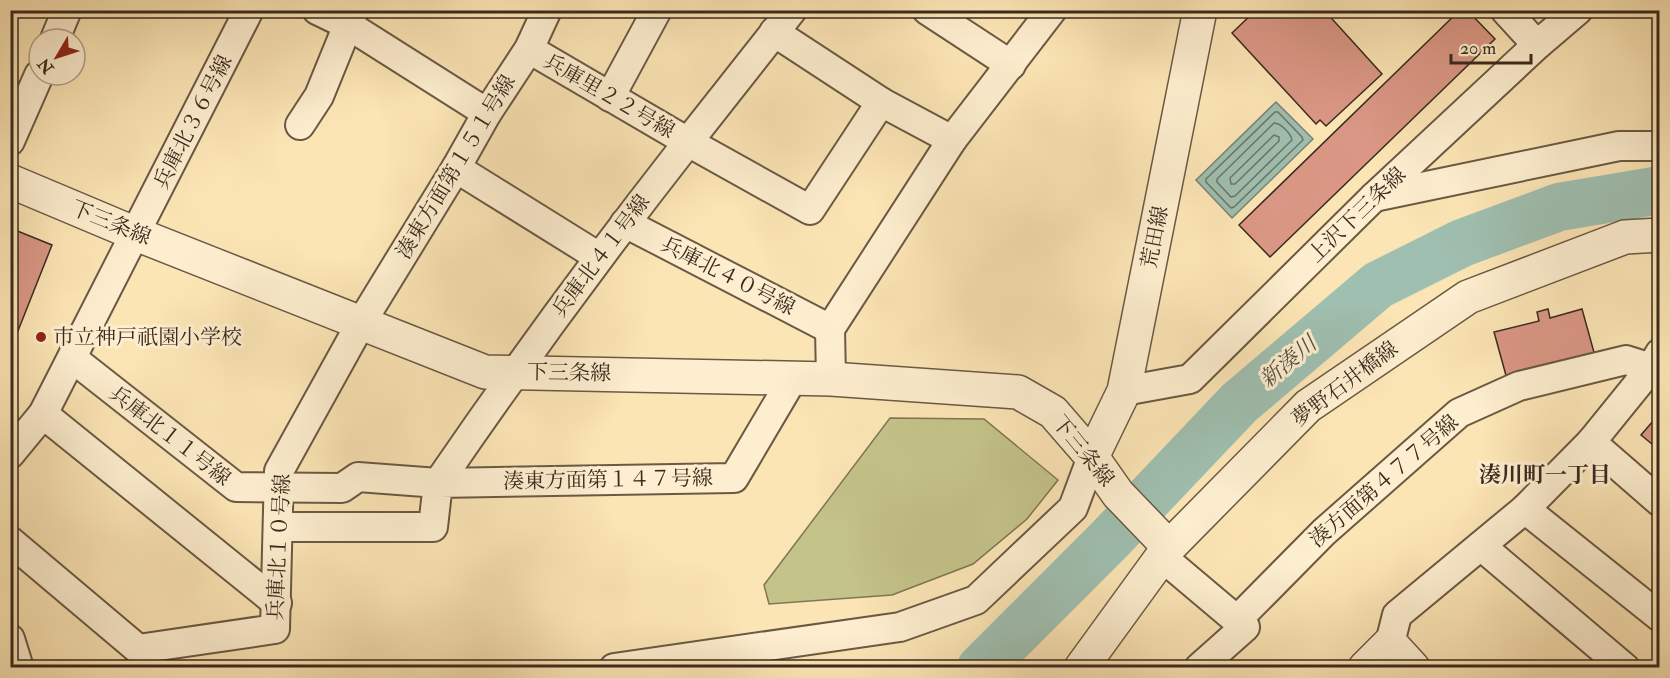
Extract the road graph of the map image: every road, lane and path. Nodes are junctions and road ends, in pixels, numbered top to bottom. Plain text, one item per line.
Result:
1 (67, 10) edge
2 (317, 10) edge
3 (547, 10) edge
4 (657, 10) edge
5 (927, 10) edge
6 (1052, 10) edge
7 (1200, 10) edge
8 (1505, 10) edge
9 (1578, 10) edge
10 (241, 13) edge
11 (351, 18) edge
12 (783, 21) edge
13 (60, 27) edge
14 (1537, 45) junction
15 (529, 49) junction
16 (1011, 64) junction
17 (34, 87) edge
18 (610, 97) junction
19 (881, 102) junction
20 (486, 113) junction
21 (300, 125) dead end
22 (952, 140) junction
23 (10, 141) edge
24 (688, 142) junction
25 (1659, 146) edge
26 (456, 168) junction
27 (10, 181) edge
28 (1374, 197) junction
29 (625, 223) junction
30 (136, 234) junction
31 (1659, 235) edge
32 (599, 257) junction
33 (361, 323) junction
34 (830, 329) junction
35 (72, 358) junction
36 (1657, 363) edge
37 (514, 371) junction
38 (793, 378) junction
39 (831, 379) junction
40 (1124, 391) junction
41 (43, 414) junction
42 (1591, 442) junction
43 (10, 454) edge
44 (1092, 457) junction
45 (438, 483) junction
46 (278, 488) junction
47 (1659, 502) edge
48 (1525, 509) junction
49 (279, 527) junction
50 (10, 541) edge
51 (1161, 544) junction
52 (1480, 546) junction
53 (277, 603) junction
54 (1659, 617) edge
55 (1237, 620) junction
56 (10, 639) edge
57 (1390, 643) junction
58 (19, 668) edge
59 (614, 668) edge
60 (1081, 668) edge
61 (1199, 668) edge
62 (1365, 668) edge
63 (1413, 668) edge
64 (1625, 668) edge

1 - 13 street
2 - 11 street
3 - 15 street, 湊東方面第１５１号線
4 - 18 street
5 - 16 street
6 - 16 street
7 - 40 street, 荒田線
8 - 14 street
9 - 14 street, 上沢下三条線
10 - 30 street, 兵庫北３６号線
11 - 20 street
11 - 21 street
12 - 19 street
12 - 24 street, 兵庫北４１号線
14 - 28 street, 上沢下三条線
15 - 18 street, 兵庫里２２号線
15 - 20 street, 湊東方面第１５１号線
16 - 22 street
17 - 23 street
18 - 24 street, 兵庫里２２号線
19 - 22 street
19 - 24 street
20 - 26 street, 湊東方面第１５１号線
22 - 34 street
24 - 29 street, 兵庫北４１号線
25 - 28 street
26 - 32 street
26 - 33 street, 湊東方面第１５１号線
27 - 30 street, 下三条線
28 - 40 street, 上沢下三条線
29 - 32 street, 兵庫北４１号線
29 - 34 street, 兵庫北４０号線
30 - 33 street, 下三条線
30 - 35 street, 兵庫北３６号線
31 - 51 street, 夢野石井橋線
32 - 37 street, 兵庫北４１号線
33 - 37 street, 下三条線
33 - 46 street, 兵庫北１０号線
34 - 39 street
35 - 41 street, 兵庫北３６号線
35 - 46 street, 兵庫北１１号線
36 - 42 street
36 - 55 street, 湊方面第４７７号線
37 - 38 street, 下三条線
37 - 45 street, 兵庫北４１号線
38 - 39 street, 下三条線
38 - 45 street, 湊東方面第１４７号線
39 - 44 street, 下三条線
40 - 44 street, 荒田線
41 - 43 street, 兵庫北３６号線
41 - 53 street
42 - 47 street
42 - 48 street
44 - 51 street, 下三条線
44 - 59 street
45 - 46 street, 兵庫北１１号線
45 - 49 street
46 - 49 street, 兵庫北１０号線
48 - 52 street
48 - 54 street
49 - 53 street, 兵庫北１０号線
50 - 53 street, 兵庫北１０号線
51 - 55 street
51 - 60 street, 夢野石井橋線
52 - 57 street
52 - 64 street
55 - 61 street
56 - 58 street
57 - 62 street
57 - 63 street

